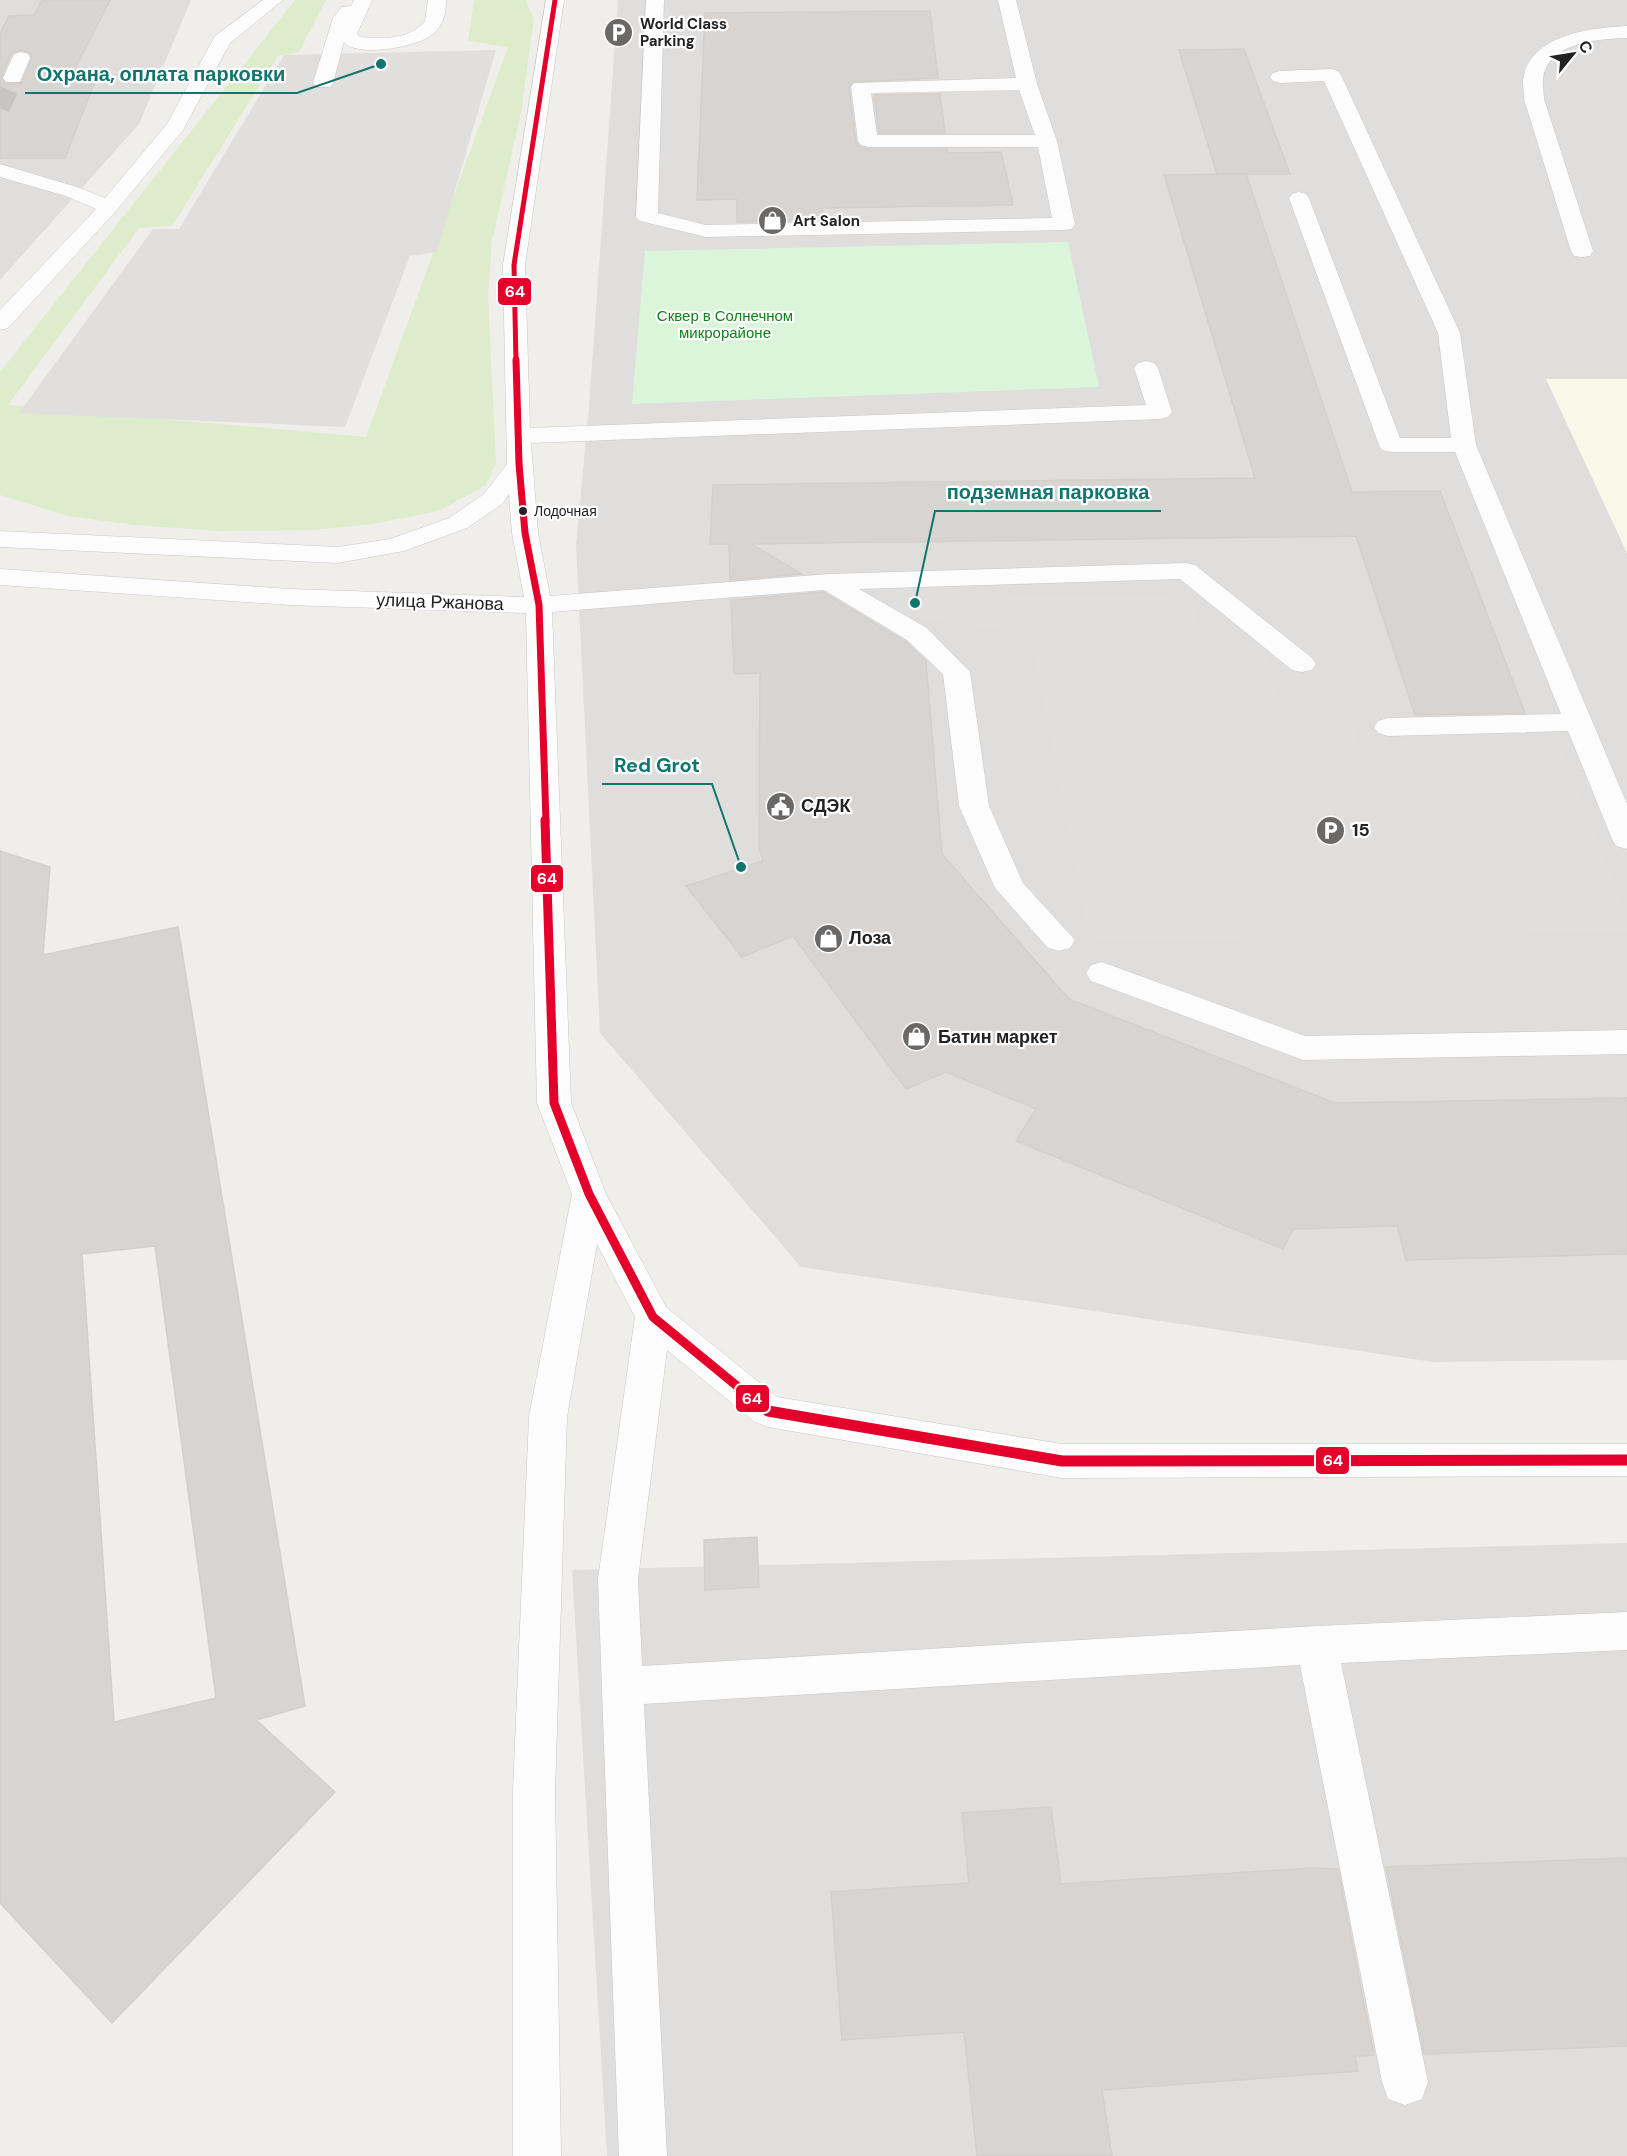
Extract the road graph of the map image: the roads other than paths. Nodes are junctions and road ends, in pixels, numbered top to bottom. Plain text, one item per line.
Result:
1 (274, 0) edge
2 (357, 0) edge
3 (363, 0) edge
4 (437, 0) edge
5 (555, 0) edge
6 (655, 0) edge
7 (1007, 0) edge
8 (230, 10) dead end
9 (1627, 32) edge
10 (222, 40) junction
11 (21, 58) dead end
12 (1280, 77) dead end
13 (13, 78) tunnel mouth
14 (322, 83) dead end
15 (1027, 84) junction
16 (1047, 141) junction
17 (0, 170) edge
18 (1299, 198) dead end
19 (109, 207) junction
20 (1582, 251) dead end
21 (0, 323) edge
22 (1146, 368) dead end
23 (517, 436) junction
24 (1464, 445) junction
25 (519, 464) junction
26 (0, 539) edge
27 (0, 577) edge
28 (829, 582) junction
29 (539, 605) junction
30 (1302, 664) dead end
31 (1578, 722) junction
32 (1388, 727) dead end
33 (1627, 839) edge
34 (1059, 940) dead end
35 (1102, 973) dead end
36 (1627, 1042) edge
37 (589, 1194) junction
38 (653, 1317) junction
39 (1627, 1460) edge
40 (1627, 1631) edge
41 (1317, 1645) junction
42 (623, 1686) junction
43 (1405, 2082) dead end
44 (537, 2156) edge
45 (643, 2156) edge

1 - 10 street
2 - 14 street
3 - 4 street
5 - 23 street
6 - 16 street
7 - 15 street
8 - 10 street
9 - 20 street
10 - 19 street
11 - 13 street
12 - 24 street
15 - 16 street
15 - 16 street
17 - 19 street
18 - 24 street
19 - 21 street
22 - 23 street
23 - 25 street
24 - 31 street
25 - 26 street
25 - 29 street
27 - 29 street, улица Ржанова
28 - 29 street, улица Ржанова
28 - 30 street, улица Ржанова
28 - 34 street
29 - 37 street
31 - 32 street
31 - 33 street
35 - 36 street
37 - 38 street
37 - 44 street
38 - 39 street
38 - 42 street
40 - 41 street
41 - 42 street
41 - 43 street
42 - 45 street

